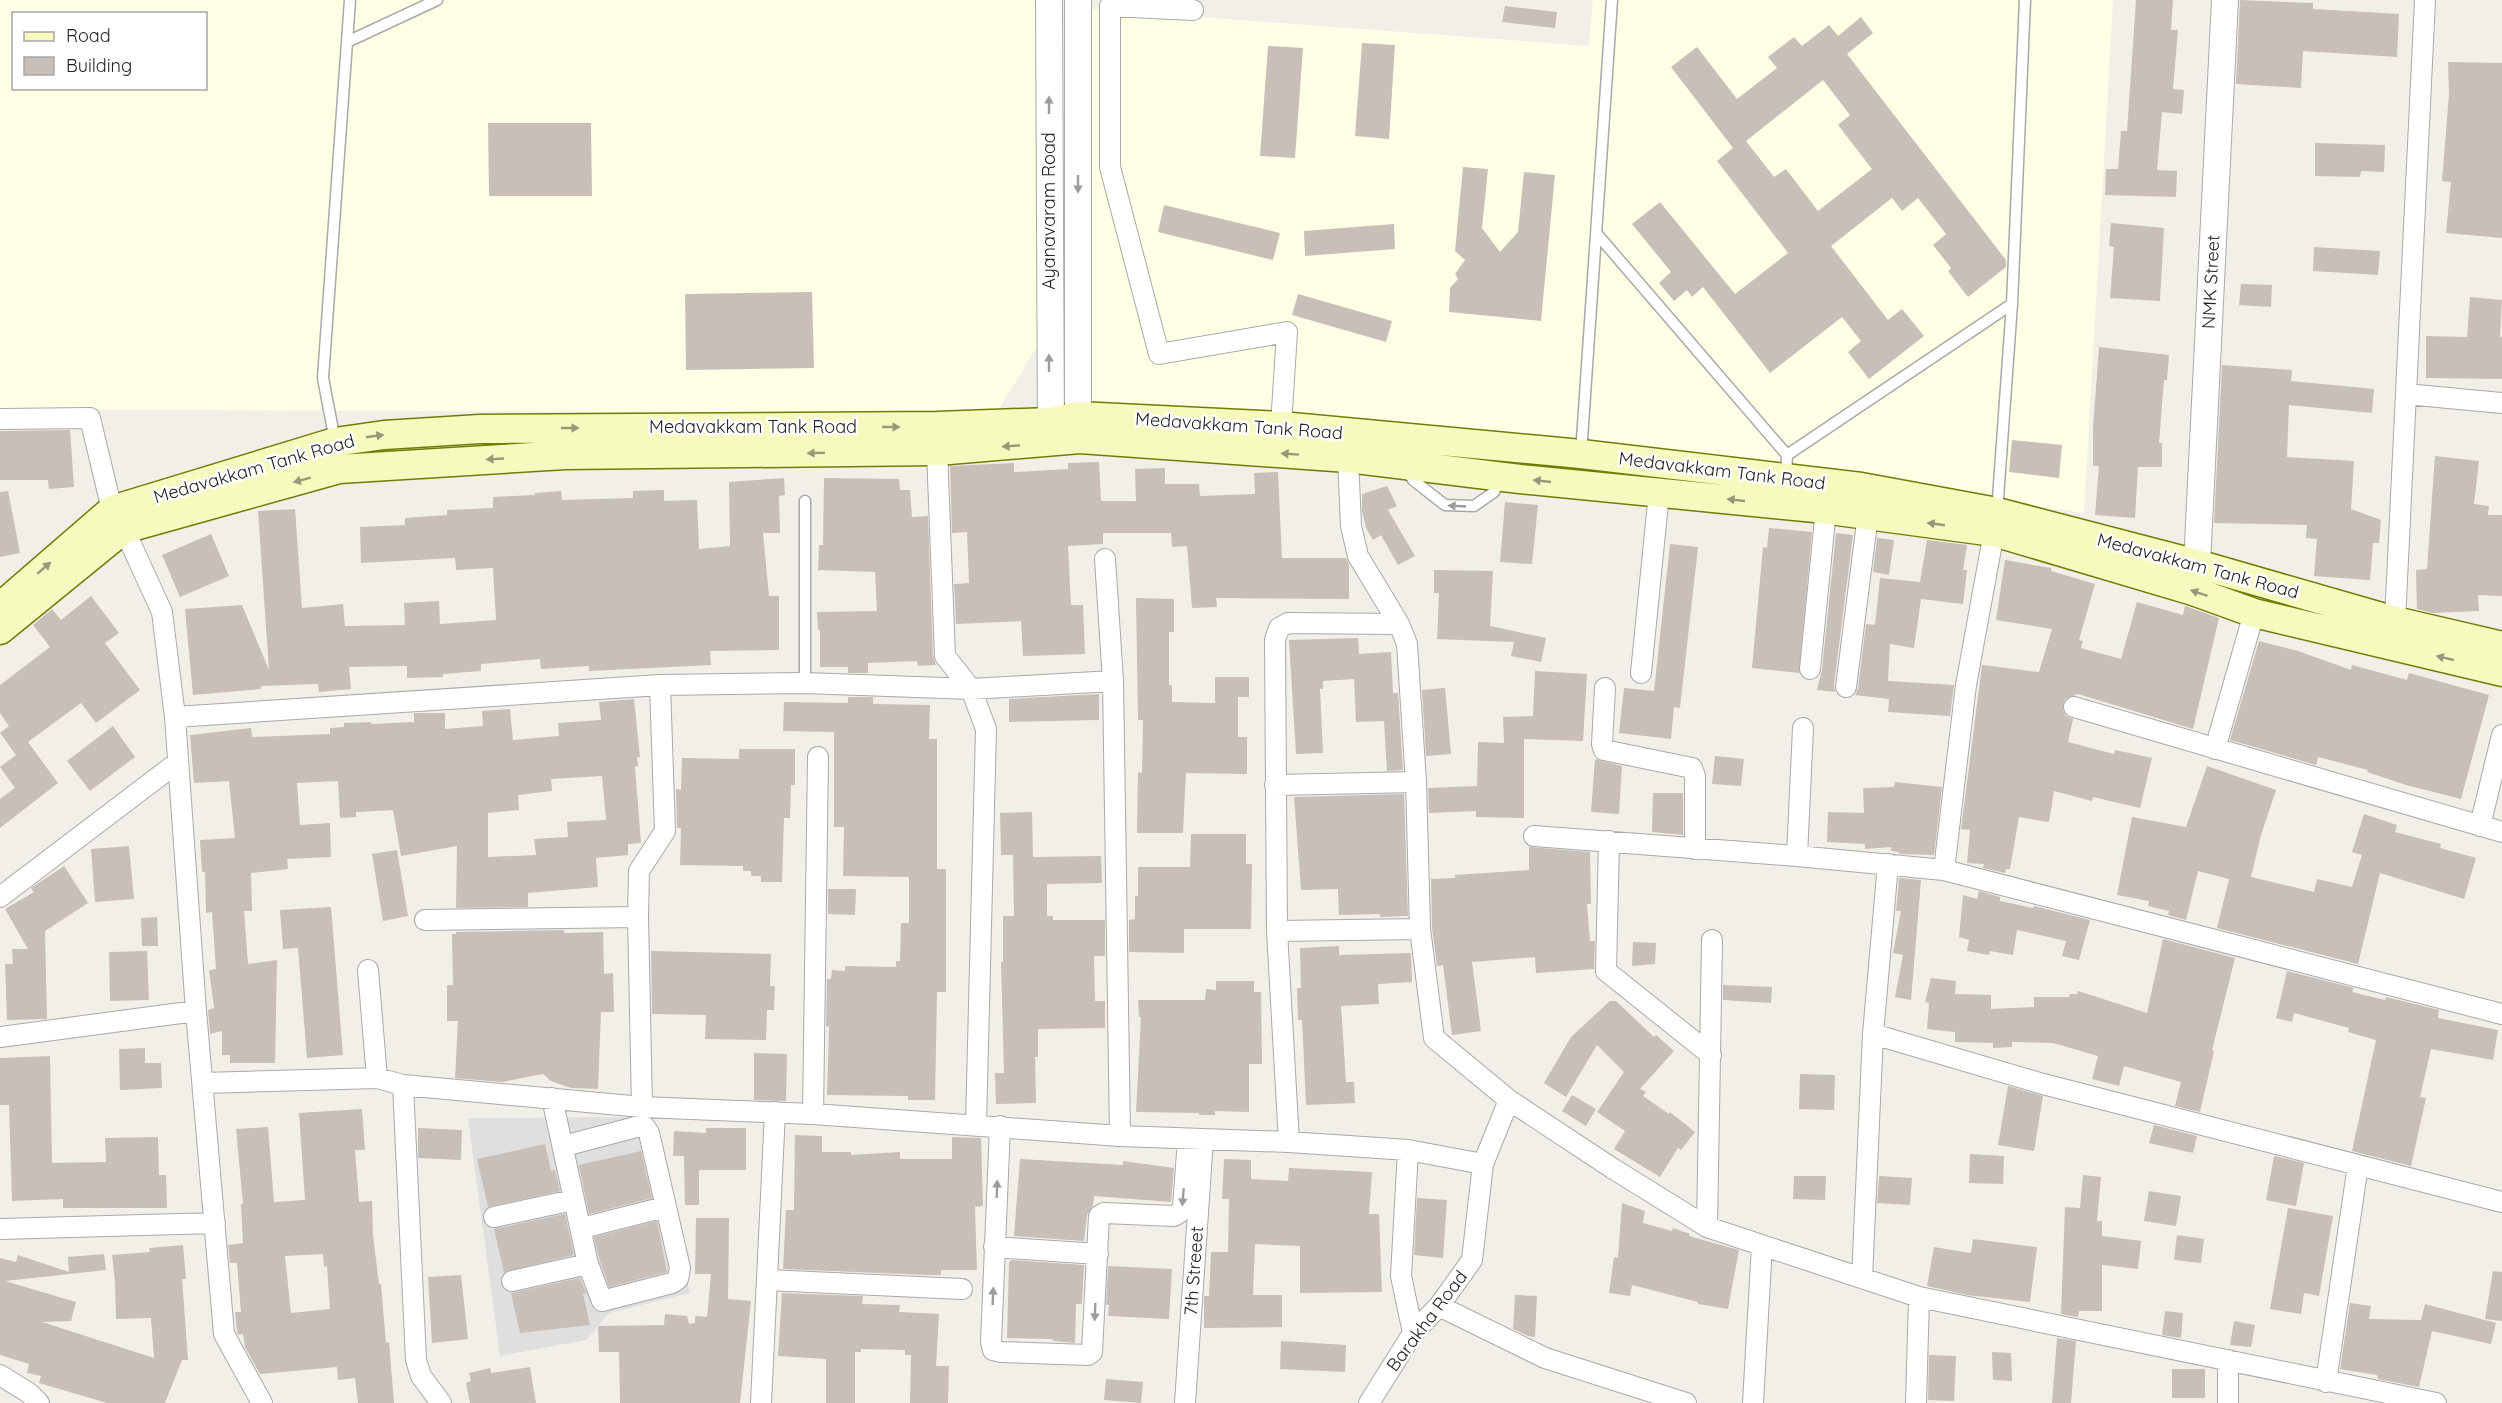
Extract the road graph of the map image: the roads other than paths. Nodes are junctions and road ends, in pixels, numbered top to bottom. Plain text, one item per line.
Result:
1 (350, 0) edge
2 (437, 0) edge
3 (1049, 0) edge
4 (1078, 0) edge
5 (1612, 0) edge
6 (2025, 0) edge
7 (2225, 0) edge
8 (2425, 0) edge
9 (1193, 10) dead end
10 (347, 42) junction
11 (1597, 234) junction
12 (2012, 304) junction
13 (2406, 394) junction
14 (2502, 403) edge
15 (0, 419) edge
16 (1281, 426) junction
17 (1079, 428) junction
18 (1050, 432) junction
19 (937, 450) junction
20 (1581, 454) junction
21 (337, 456) junction
22 (1348, 458) junction
23 (1784, 485) junction
24 (1659, 493) junction
25 (805, 501) dead end
26 (1826, 509) junction
27 (1868, 515) junction
28 (118, 520) junction
29 (1996, 522) junction
30 (1105, 559) dead end
31 (2197, 564) junction
32 (0, 607) edge
33 (2254, 613) junction
34 (2395, 621) junction
35 (1399, 624) junction
36 (0, 630) edge
37 (2502, 646) edge
38 (1810, 669) dead end
39 (2502, 672) edge
40 (1641, 673) dead end
41 (1113, 681) junction
42 (805, 683) junction
43 (660, 684) junction
44 (1846, 687) dead end
45 (1605, 688) dead end
46 (970, 689) junction
47 (2074, 707) dead end
48 (175, 717) junction
49 (1803, 728) dead end
50 (2502, 735) edge
51 (2215, 749) junction
52 (818, 756) dead end
53 (177, 762) junction
54 (1416, 782) junction
55 (1275, 785) junction
56 (2480, 826) junction
57 (2502, 832) edge
58 (1534, 836) dead end
59 (1609, 841) junction
60 (1695, 849) junction
61 (1797, 856) junction
62 (1888, 864) junction
63 (1944, 870) junction
64 (0, 897) edge
65 (638, 917) junction
66 (425, 920) dead end
67 (1420, 929) junction
68 (1277, 931) junction
69 (1712, 940) dead end
70 (368, 970) dead end
71 (196, 1011) junction
72 (2502, 1014) edge
73 (1873, 1034) junction
74 (0, 1037) edge
75 (1711, 1055) junction
76 (377, 1078) junction
77 (203, 1083) junction
78 (403, 1084) junction
79 (552, 1098) junction
80 (1509, 1100) junction
81 (642, 1107) junction
82 (775, 1112) junction
83 (813, 1114) junction
84 (976, 1124) junction
85 (1000, 1126) junction
86 (1120, 1136) junction
87 (1196, 1139) junction
88 (1289, 1142) junction
89 (564, 1146) junction
90 (1408, 1150) junction
91 (1483, 1164) junction
92 (2358, 1165) junction
93 (573, 1200) junction
94 (2502, 1202) edge
95 (665, 1207) junction
96 (494, 1217) dead end
97 (214, 1223) junction
98 (1707, 1227) junction
99 (582, 1228) junction
100 (0, 1229) edge
101 (1762, 1245) junction
102 (994, 1247) junction
103 (1098, 1254) junction
104 (588, 1264) junction
105 (1862, 1278) junction
106 (768, 1280) junction
107 (512, 1281) dead end
108 (962, 1289) dead end
109 (1919, 1297) junction
110 (1439, 1306) junction
111 (1413, 1333) junction
112 (2228, 1360) junction
113 (0, 1375) edge
114 (2326, 1382) junction
115 (39, 1403) edge
116 (262, 1403) edge
117 (441, 1403) edge
118 (761, 1403) edge
119 (1185, 1403) edge
120 (1369, 1403) edge
121 (1686, 1403) edge
122 (1753, 1403) edge
123 (1916, 1403) edge
124 (2229, 1403) edge
125 (2436, 1403) edge

1 - 10 lane
2 - 10 lane
18 -> 3 street, Ayanavaram Road
4 -> 17 street, Ayanavaram Road
5 - 11 lane
6 - 12 lane
7 - 31 street, NMK Street
8 - 13 street
9 - 16 street
10 - 21 lane
11 - 20 lane
11 - 23 lane
12 - 23 lane
12 - 29 lane
13 - 14 street
13 - 34 street
15 - 28 street
16 - 17 main road, Medavakkam Tank Road
16 - 20 main road, Medavakkam Tank Road
17 - 18 main road, Medavakkam Tank Road
22 -> 17 main road, Medavakkam Tank Road
18 -> 19 main road, Medavakkam Tank Road
21 -> 18 main road, Medavakkam Tank Road
19 -> 21 main road, Medavakkam Tank Road
19 - 46 street
20 - 23 main road, Medavakkam Tank Road
21 - 28 main road, Medavakkam Tank Road
24 -> 22 main road, Medavakkam Tank Road
22 - 35 street
23 -> 24 main road, Medavakkam Tank Road
23 - 26 main road, Medavakkam Tank Road
23 - 29 main road, Medavakkam Tank Road
24 - 40 street
25 - 42 lane
26 - 27 main road, Medavakkam Tank Road
26 - 38 street
29 -> 27 main road, Medavakkam Tank Road
27 - 44 street
32 -> 28 main road, Medavakkam Tank Road
28 - 36 main road, Medavakkam Tank Road
28 - 48 street
29 - 31 main road, Medavakkam Tank Road
33 -> 29 main road, Medavakkam Tank Road
29 - 63 street
30 - 41 street
31 - 34 main road, Medavakkam Tank Road
39 -> 33 main road, Medavakkam Tank Road
33 - 51 street
34 - 37 main road, Medavakkam Tank Road
35 - 54 street
35 - 55 street
41 - 46 street
41 - 86 street
42 - 43 street
42 - 46 street
43 - 48 street
43 - 65 street
45 - 60 street
46 - 84 street
47 - 51 street
48 - 53 street
49 - 61 street
50 - 56 street
51 - 56 street
52 - 83 street
53 - 64 street
53 - 71 street
54 - 55 street
54 - 67 street
55 - 68 street
56 - 57 street
58 - 59 street
59 - 60 street
59 - 75 street
60 - 61 street
61 - 62 street
62 - 63 street
62 - 73 street
63 - 72 street
65 - 66 street
65 - 81 street
67 - 68 street
67 - 80 street
68 - 88 street
69 - 75 street
70 - 76 street
71 - 74 street
71 - 77 street
73 - 92 street
73 - 105 street
75 - 98 street
76 - 77 street
76 - 78 street
77 - 97 street
78 - 79 street
78 - 117 street
79 - 81 street
79 - 89 street
80 - 91 street, Barakha Road
80 - 98 street
81 - 82 street
82 - 83 street
82 - 106 street
83 - 84 street
84 - 85 street
85 - 86 street
102 -> 85 street
86 - 87 street
87 - 88 street
87 -> 103 street
87 - 119 street, 7th Streeet
88 - 90 street
89 - 93 street
89 - 95 street
90 - 91 street
90 - 111 street
91 - 110 street, Barakha Road
92 - 94 street
92 - 114 street
93 - 96 street
93 - 99 street
95 - 99 street
95 - 104 street
97 - 100 street
97 - 116 street
98 - 101 street
99 - 104 street
101 - 105 street
101 - 122 street
102 - 103 street
103 -> 102 street
104 - 107 street
105 - 109 street
106 - 108 street
106 - 118 street
109 - 112 street
109 - 123 street
110 - 111 street, Barakha Road
110 - 121 street
111 - 120 street, Barakha Road
112 - 114 street
112 - 124 street
113 - 115 street
114 - 125 street

